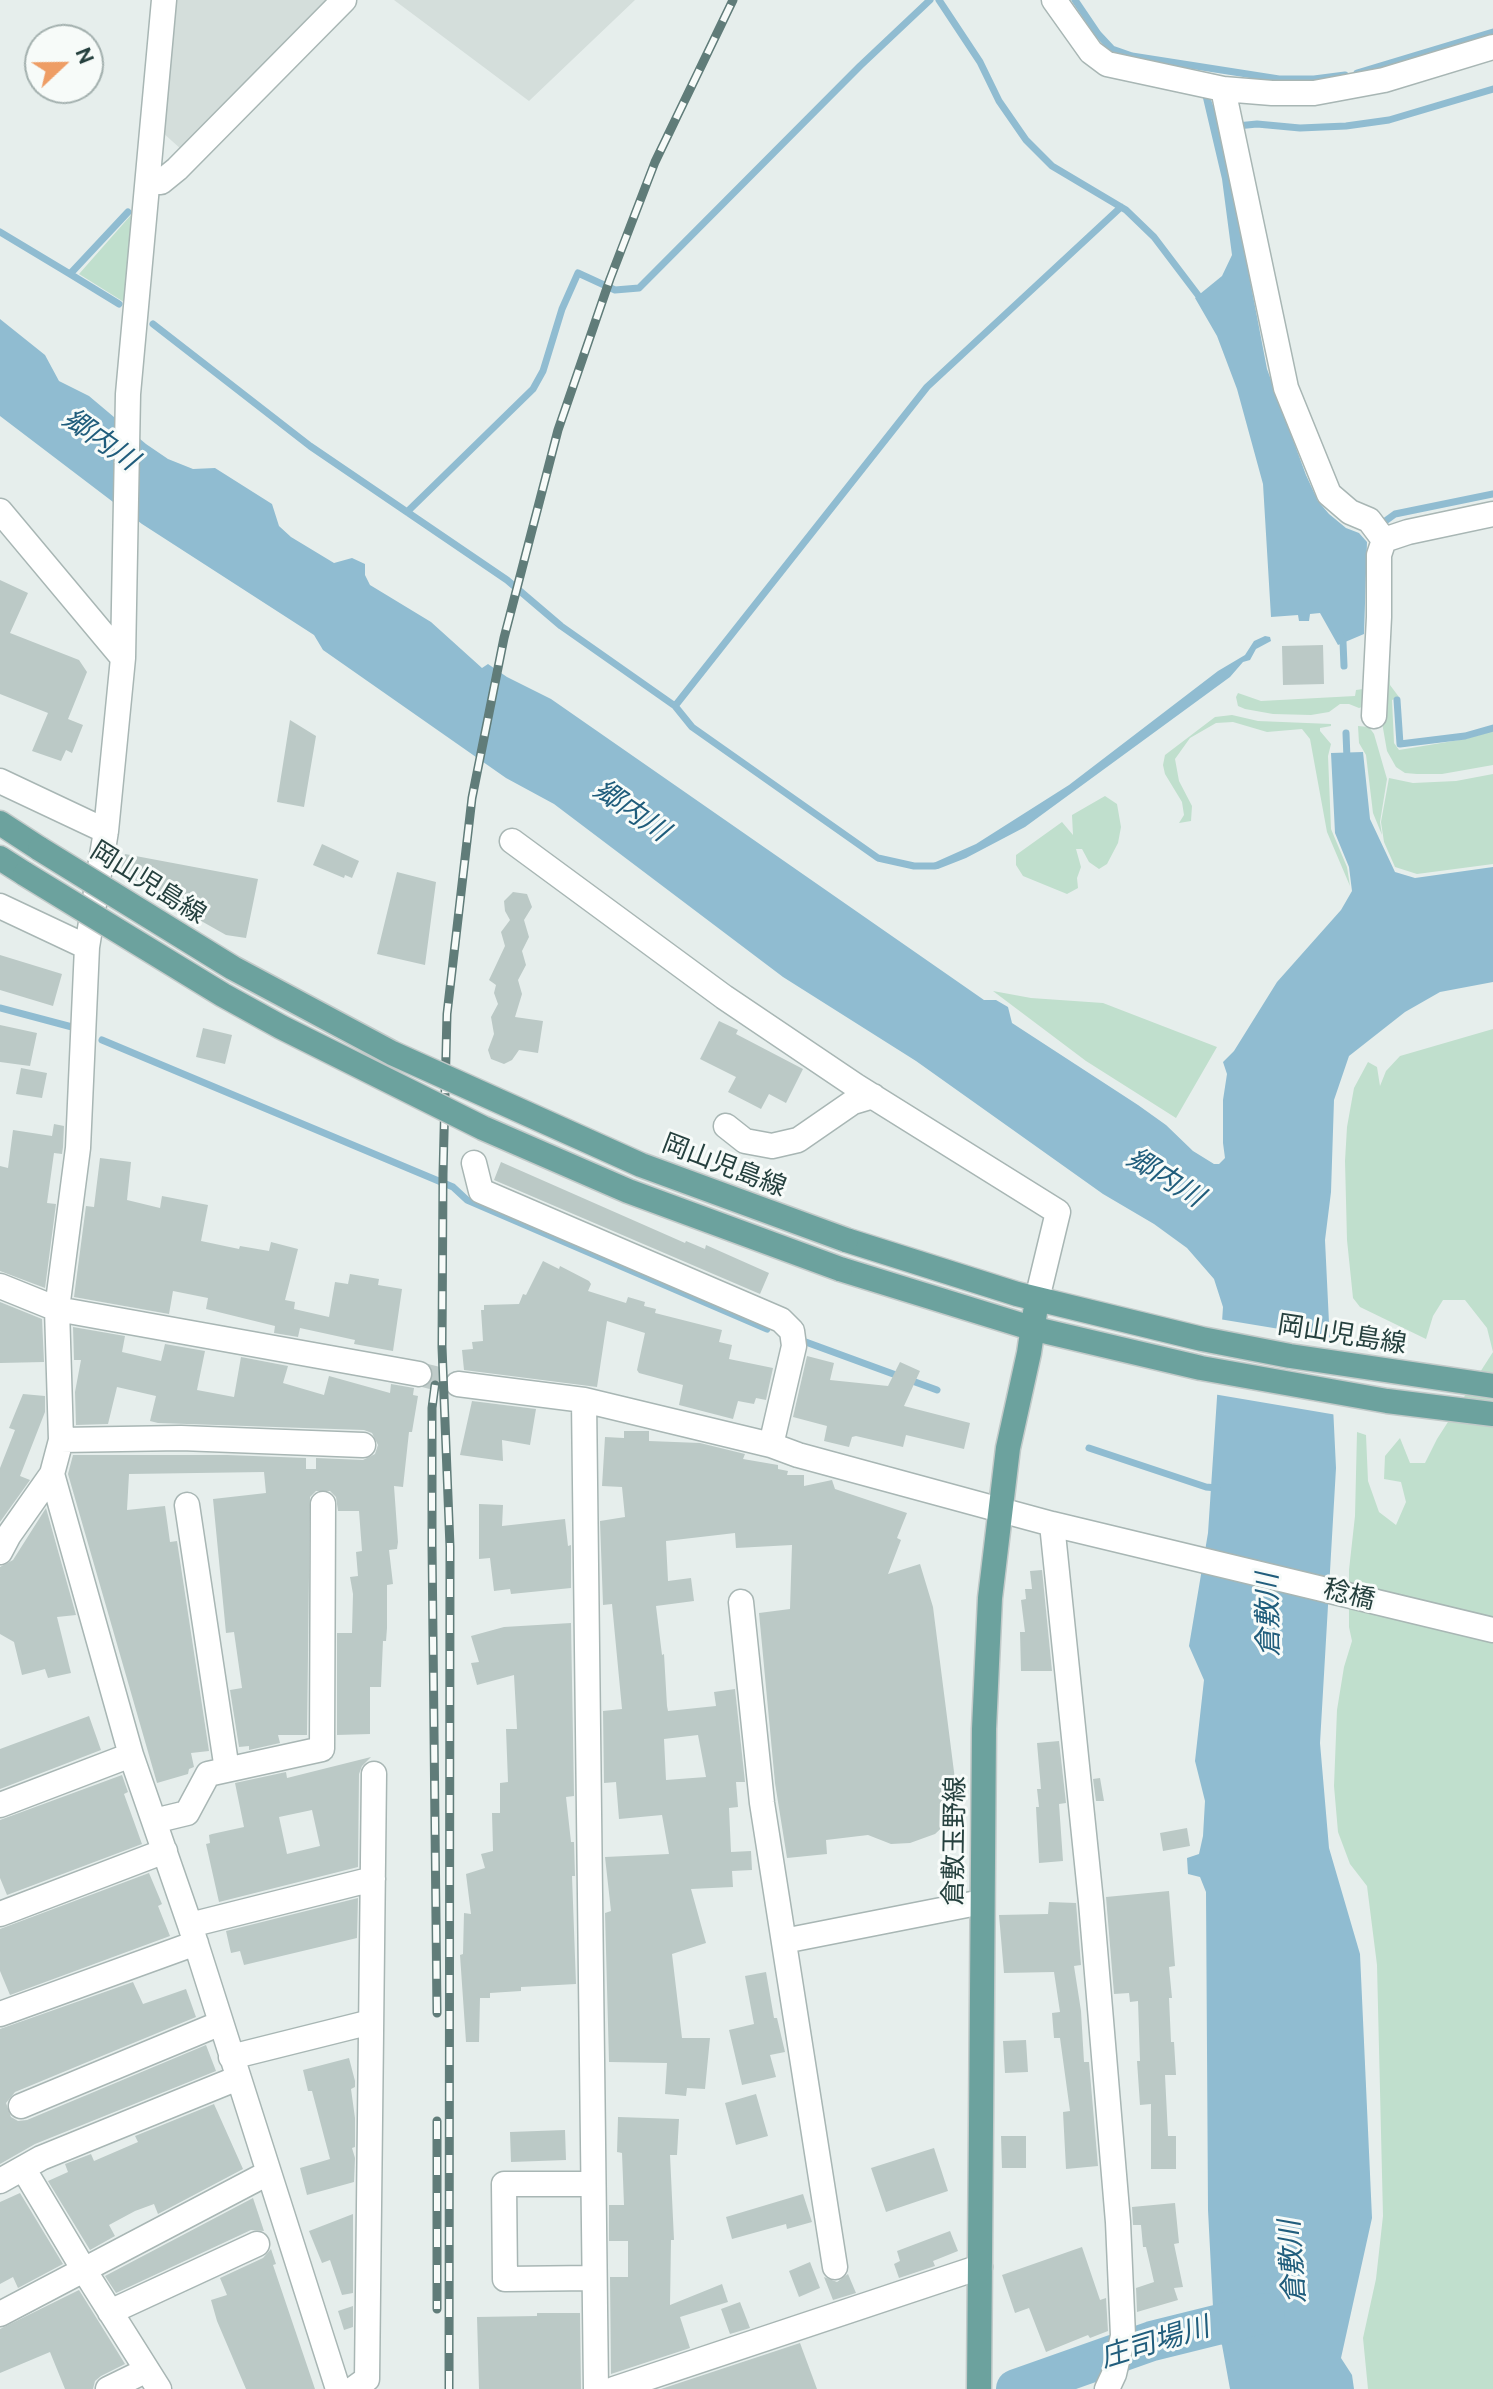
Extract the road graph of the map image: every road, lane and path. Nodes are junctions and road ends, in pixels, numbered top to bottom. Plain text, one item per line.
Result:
1 (164, 0) edge
2 (344, 0) edge
3 (1054, 0) edge
4 (1493, 47) edge
5 (1209, 86) junction
6 (148, 182) junction
7 (0, 511) edge
8 (1493, 514) edge
9 (1378, 532) junction
10 (123, 658) junction
11 (1374, 716) dead end
12 (0, 781) edge
13 (0, 823) edge
14 (106, 831) junction
15 (512, 841) dead end
16 (0, 858) edge
17 (0, 906) edge
18 (87, 947) junction
19 (873, 1096) junction
20 (726, 1126) dead end
21 (474, 1163) dead end
22 (0, 1286) edge
23 (1037, 1299) junction
24 (57, 1309) junction
25 (1031, 1328) junction
26 (419, 1374) tunnel mouth
27 (458, 1384) tunnel mouth
28 (1493, 1386) edge
29 (584, 1400) junction
30 (1493, 1414) edge
31 (61, 1440) junction
32 (363, 1445) dead end
33 (771, 1445) junction
34 (52, 1474) junction
35 (323, 1504) dead end
36 (187, 1505) dead end
37 (998, 1510) junction
38 (1059, 1526) junction
39 (0, 1552) edge
40 (741, 1602) dead end
41 (1493, 1630) edge
42 (131, 1755) junction
43 (227, 1770) junction
44 (374, 1774) dead end
45 (0, 1805) edge
46 (154, 1821) junction
47 (165, 1851) junction
48 (373, 1879) junction
49 (982, 1902) junction
50 (0, 1914) edge
51 (193, 1934) junction
52 (784, 1941) junction
53 (0, 2014) edge
54 (371, 2022) junction
55 (221, 2023) junction
56 (235, 2068) junction
57 (21, 2106) dead end
58 (23, 2168) junction
59 (268, 2173) junction
60 (0, 2181) edge
61 (592, 2184) junction
62 (257, 2244) dead end
63 (835, 2267) dead end
64 (980, 2267) junction
65 (84, 2270) junction
66 (593, 2278) junction
67 (110, 2312) junction
68 (0, 2314) edge
69 (153, 2379) edge
70 (108, 2389) edge
71 (338, 2389) edge
72 (353, 2389) edge
73 (596, 2389) edge
74 (614, 2389) edge
75 (979, 2389) edge
76 (1107, 2389) edge

1 - 6 street
2 - 6 street
3 - 5 street
4 - 5 street
5 - 9 street
6 - 10 street
7 - 10 street
8 - 9 street
9 - 11 street
10 - 14 street
12 - 14 street
13 - 23 main road, 岡山児島線, bridge
14 - 18 street
15 - 19 street
16 - 25 main road, bridge
17 - 18 street
18 - 24 street
19 - 20 street
19 - 23 street
21 - 33 street
22 - 24 street
23 - 25 main road, 倉敷玉野線
23 - 28 main road, 岡山児島線
24 - 26 street
24 - 31 street
25 - 30 main road
25 - 37 main road, 倉敷玉野線
27 - 29 street, 稔橋
29 - 33 street, 稔橋
29 - 61 street
31 - 32 street
31 - 34 street
33 - 37 street, 稔橋
34 - 39 street
34 - 42 street
35 - 43 street
36 - 43 street
37 - 38 street, 稔橋
37 - 49 main road, 倉敷玉野線
38 - 41 street, 稔橋
38 - 76 street
40 - 52 street
42 - 45 street
42 - 46 street
43 - 46 street
44 - 48 street
46 - 47 street
47 - 50 street
47 - 51 street
48 - 51 street
48 - 54 street
49 - 52 street
49 - 64 main road, 倉敷玉野線
51 - 53 street
51 - 55 street
52 - 63 street
54 - 56 street
54 - 72 street
55 - 56 street
55 - 57 street
56 - 58 street
56 - 59 street
58 - 60 street
58 - 65 street
59 - 65 street
59 - 71 street
61 - 66 street
61 - 66 street
62 - 67 street
64 - 74 street
64 - 75 main road, 倉敷玉野線
65 - 67 street
65 - 68 street
66 - 73 street
67 - 69 street
69 - 70 street

